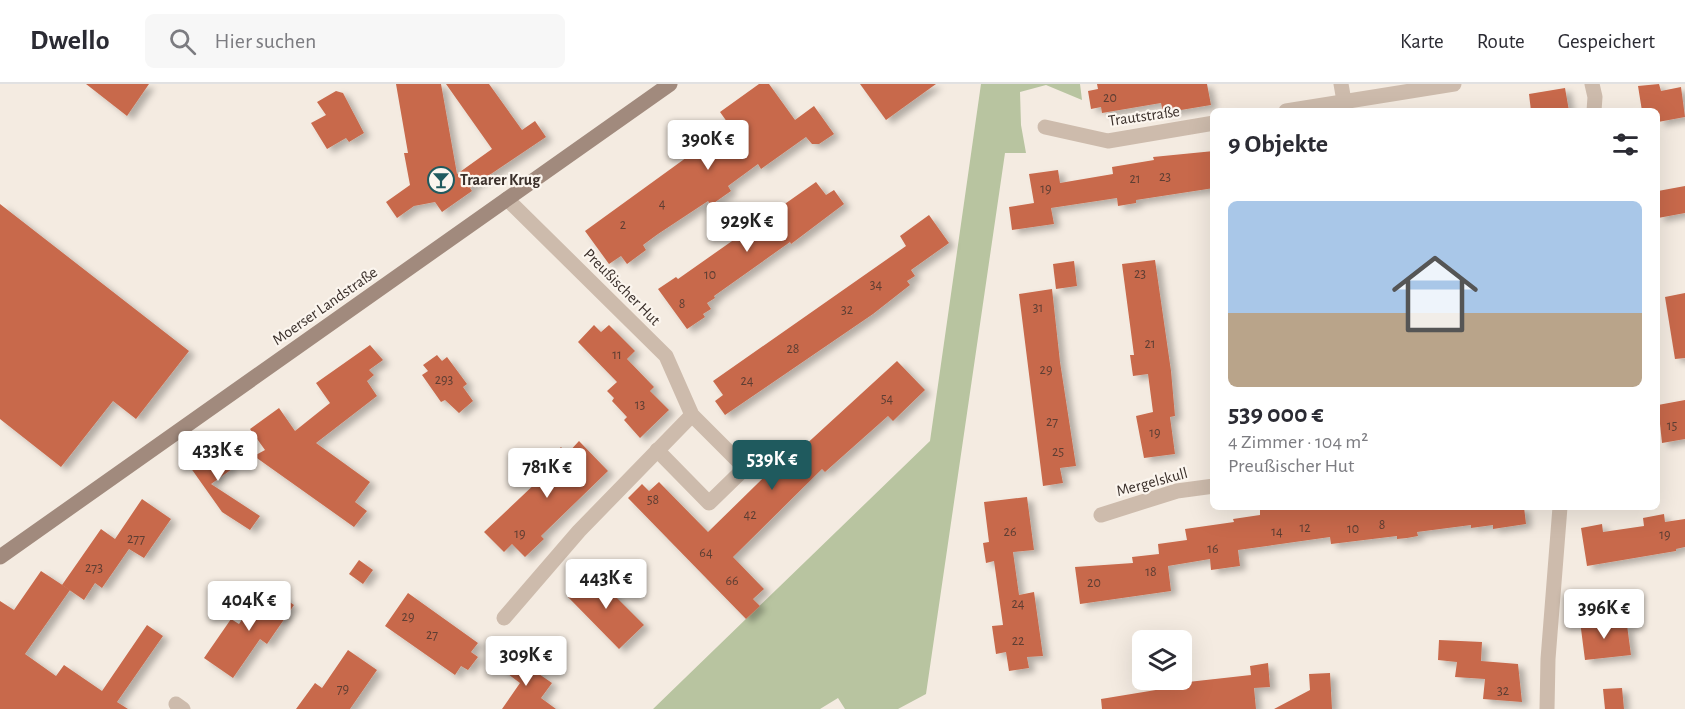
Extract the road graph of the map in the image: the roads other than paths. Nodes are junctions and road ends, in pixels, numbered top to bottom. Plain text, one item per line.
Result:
1 (670, 84) edge
2 (1341, 84) edge
3 (1454, 84) edge
4 (1592, 84) edge
5 (1344, 101) junction
6 (1303, 108) edge
7 (1594, 108) edge
8 (1210, 124) edge
9 (1045, 127) dead end
10 (507, 199) junction
11 (692, 415) junction
12 (657, 450) junction
13 (1210, 487) edge
14 (1560, 510) edge
15 (1101, 515) dead end
16 (0, 557) edge
17 (504, 618) dead end
18 (1547, 709) edge

1 - 10 main road, Moerser Landstraße
2 - 5 street
3 - 5 street
4 - 7 street
5 - 6 street
8 - 9 street, Trautstraße
10 - 11 street, Preußischer Hut
10 - 16 main road, Moerser Landstraße
11 - 12 street
11 - 12 street, Preußischer Hut
12 - 17 street
13 - 15 street, Mergelskull
14 - 18 street

